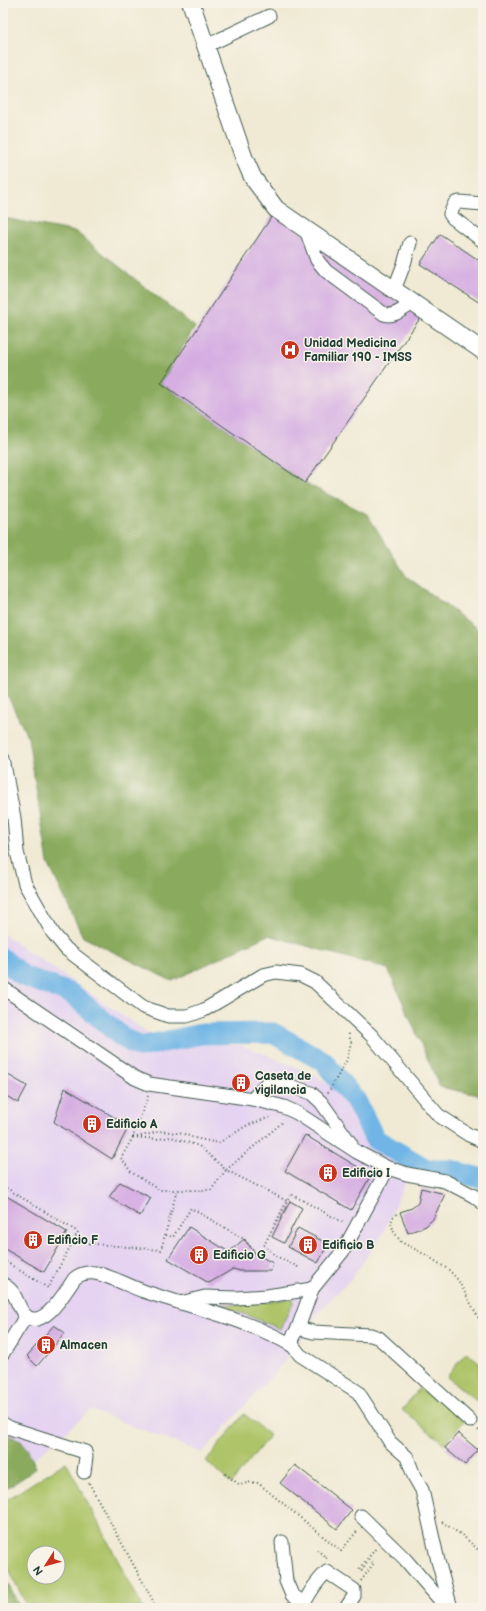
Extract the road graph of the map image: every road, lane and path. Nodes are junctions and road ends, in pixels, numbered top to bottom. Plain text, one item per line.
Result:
1 (191, 3) edge
2 (268, 16) dead end
3 (206, 46) junction
4 (483, 204) edge
5 (306, 230) junction
6 (483, 241) edge
7 (410, 243) dead end
8 (394, 290) junction
9 (413, 303) junction
10 (483, 351) edge
11 (3, 759) edge
12 (3, 988) edge
13 (346, 1012) junction
14 (149, 1084) junction
15 (332, 1089) dead end
16 (253, 1099) junction
17 (296, 1113) junction
18 (275, 1116) dead end
19 (133, 1137) junction
20 (483, 1141) edge
21 (357, 1152) junction
22 (388, 1168) junction
23 (226, 1170) junction
24 (3, 1186) edge
25 (177, 1190) junction
26 (287, 1201) junction
27 (483, 1203) edge
28 (397, 1214) dead end
29 (348, 1225) dead end
30 (166, 1235) junction
31 (73, 1242) junction
32 (256, 1254) dead end
33 (3, 1260) edge
34 (298, 1267) dead end
35 (3, 1284) edge
36 (312, 1289) junction
37 (180, 1303) junction
38 (26, 1316) junction
39 (483, 1326) edge
40 (298, 1328) junction
41 (293, 1346) junction
42 (3, 1353) edge
43 (470, 1421) dead end
44 (3, 1424) edge
45 (84, 1472) joint
46 (225, 1474) dead end
47 (429, 1517) junction
48 (364, 1518) joint
49 (282, 1542) dead end
50 (379, 1543) dead end
51 (483, 1554) edge
52 (362, 1578) dead end
53 (303, 1605) edge
54 (157, 1608) edge
55 (346, 1608) edge
56 (447, 1608) edge
57 (451, 1608) edge

1 - 3 main road
2 - 3 street
3 - 5 main road
4 - 6 street
5 - 8 main road
5 - 9 street
7 - 8 street
8 - 9 main road
9 - 10 main road
11 - 13 street
12 - 14 street
13 - 15 path
13 - 20 street
14 - 16 street
14 - 19 path
16 - 17 street
16 - 21 street
17 - 21 street
17 - 23 path
18 - 19 path
19 - 23 path
19 - 25 path
21 - 22 street
22 - 27 street
22 - 36 street
23 - 25 path
23 - 26 path
24 - 31 path
25 - 30 path
26 - 29 path
26 - 34 path
28 - 39 path
30 - 31 path
30 - 32 path
31 - 33 path
35 - 38 street
36 - 37 street
36 - 40 street
37 - 38 street
37 - 41 street
38 - 42 street
40 - 41 street
40 - 43 street
41 - 47 street
44 - 45 street
45 - 54 path
46 - 48 path
47 - 51 path
47 - 57 street
48 - 56 street
49 - 53 street
50 - 52 path
53 - 55 street

